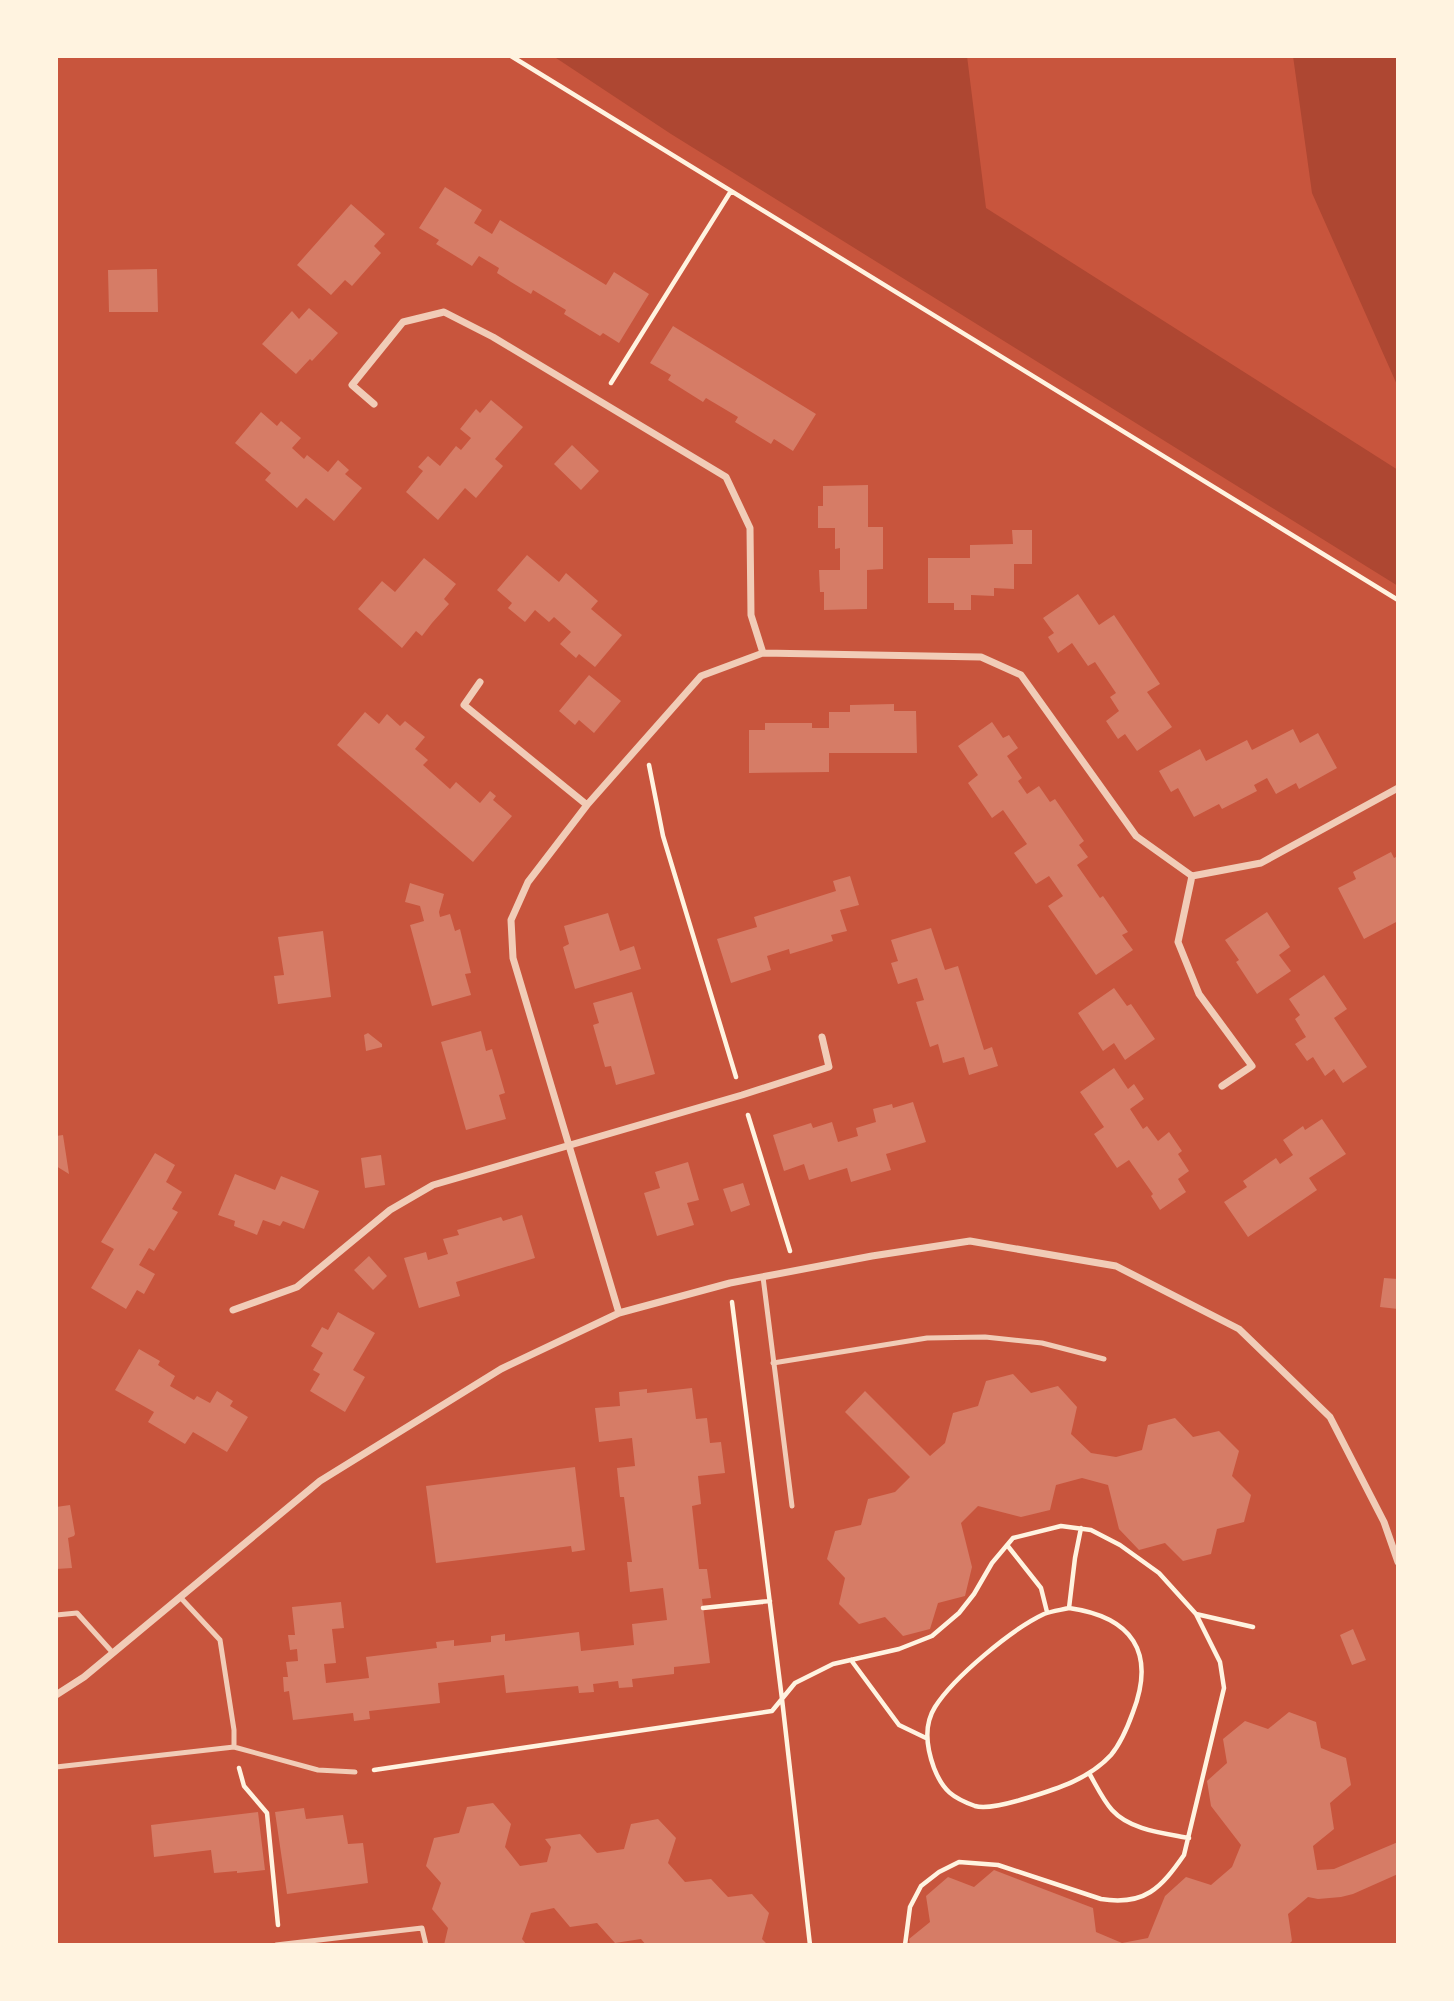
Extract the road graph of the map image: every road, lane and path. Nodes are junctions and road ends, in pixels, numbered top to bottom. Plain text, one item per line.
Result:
1 (511, 56) edge
2 (731, 191) junction
3 (600, 402) junction
4 (374, 404) dead end
5 (1398, 600) edge
6 (763, 653) junction
7 (480, 682) dead end
8 (645, 740) junction
9 (1398, 788) edge
10 (587, 805) junction
11 (1192, 876) junction
12 (822, 1037) dead end
13 (1222, 1086) dead end
14 (742, 1095) junction
15 (570, 1146) junction
16 (797, 1271) junction
17 (763, 1277) junction
18 (730, 1283) junction
19 (233, 1310) dead end
20 (619, 1313) junction
21 (1104, 1359) dead end
22 (773, 1363) junction
23 (792, 1506) dead end
24 (1081, 1528) junction
25 (1007, 1545) junction
26 (1398, 1562) edge
27 (180, 1597) junction
28 (770, 1601) junction
29 (703, 1608) dead end
30 (1069, 1608) junction
31 (1047, 1613) junction
32 (1196, 1614) junction
33 (56, 1615) edge
34 (1253, 1627) dead end
35 (113, 1653) junction
36 (851, 1660) junction
37 (56, 1695) edge
38 (782, 1699) junction
39 (926, 1738) junction
40 (233, 1747) junction
41 (56, 1768) edge
42 (355, 1772) joint
43 (1089, 1773) junction
44 (1189, 1838) junction
45 (278, 1945) edge
46 (426, 1945) edge
47 (810, 1945) edge
48 (905, 1945) edge

1 - 2 path
2 - 3 path
2 - 5 path
3 - 4 street
3 - 6 street
6 - 8 street
6 - 11 street
7 - 10 street
8 - 10 street
8 - 14 path
9 - 11 street
10 - 15 street
11 - 13 street
12 - 14 street
14 - 15 street
14 - 16 path
15 - 19 street
15 - 20 street
16 - 17 street
16 - 26 street
17 - 18 street
17 - 22 lane
18 - 20 street
18 - 28 path
20 - 27 street
21 - 22 lane
22 - 23 lane
24 - 25 path
24 - 30 path
24 - 32 path
25 - 31 path
25 - 36 path
27 - 35 street
27 - 40 lane
28 - 29 path
28 - 38 path
30 - 31 path
30 - 43 path
31 - 39 path
32 - 34 path
32 - 44 path
33 - 35 lane
35 - 37 street
36 - 38 path
36 - 39 path
38 - 42 path
38 - 47 path
39 - 43 path
40 - 41 lane
40 - 42 lane
40 - 45 path
43 - 44 path
44 - 48 path
45 - 46 lane

